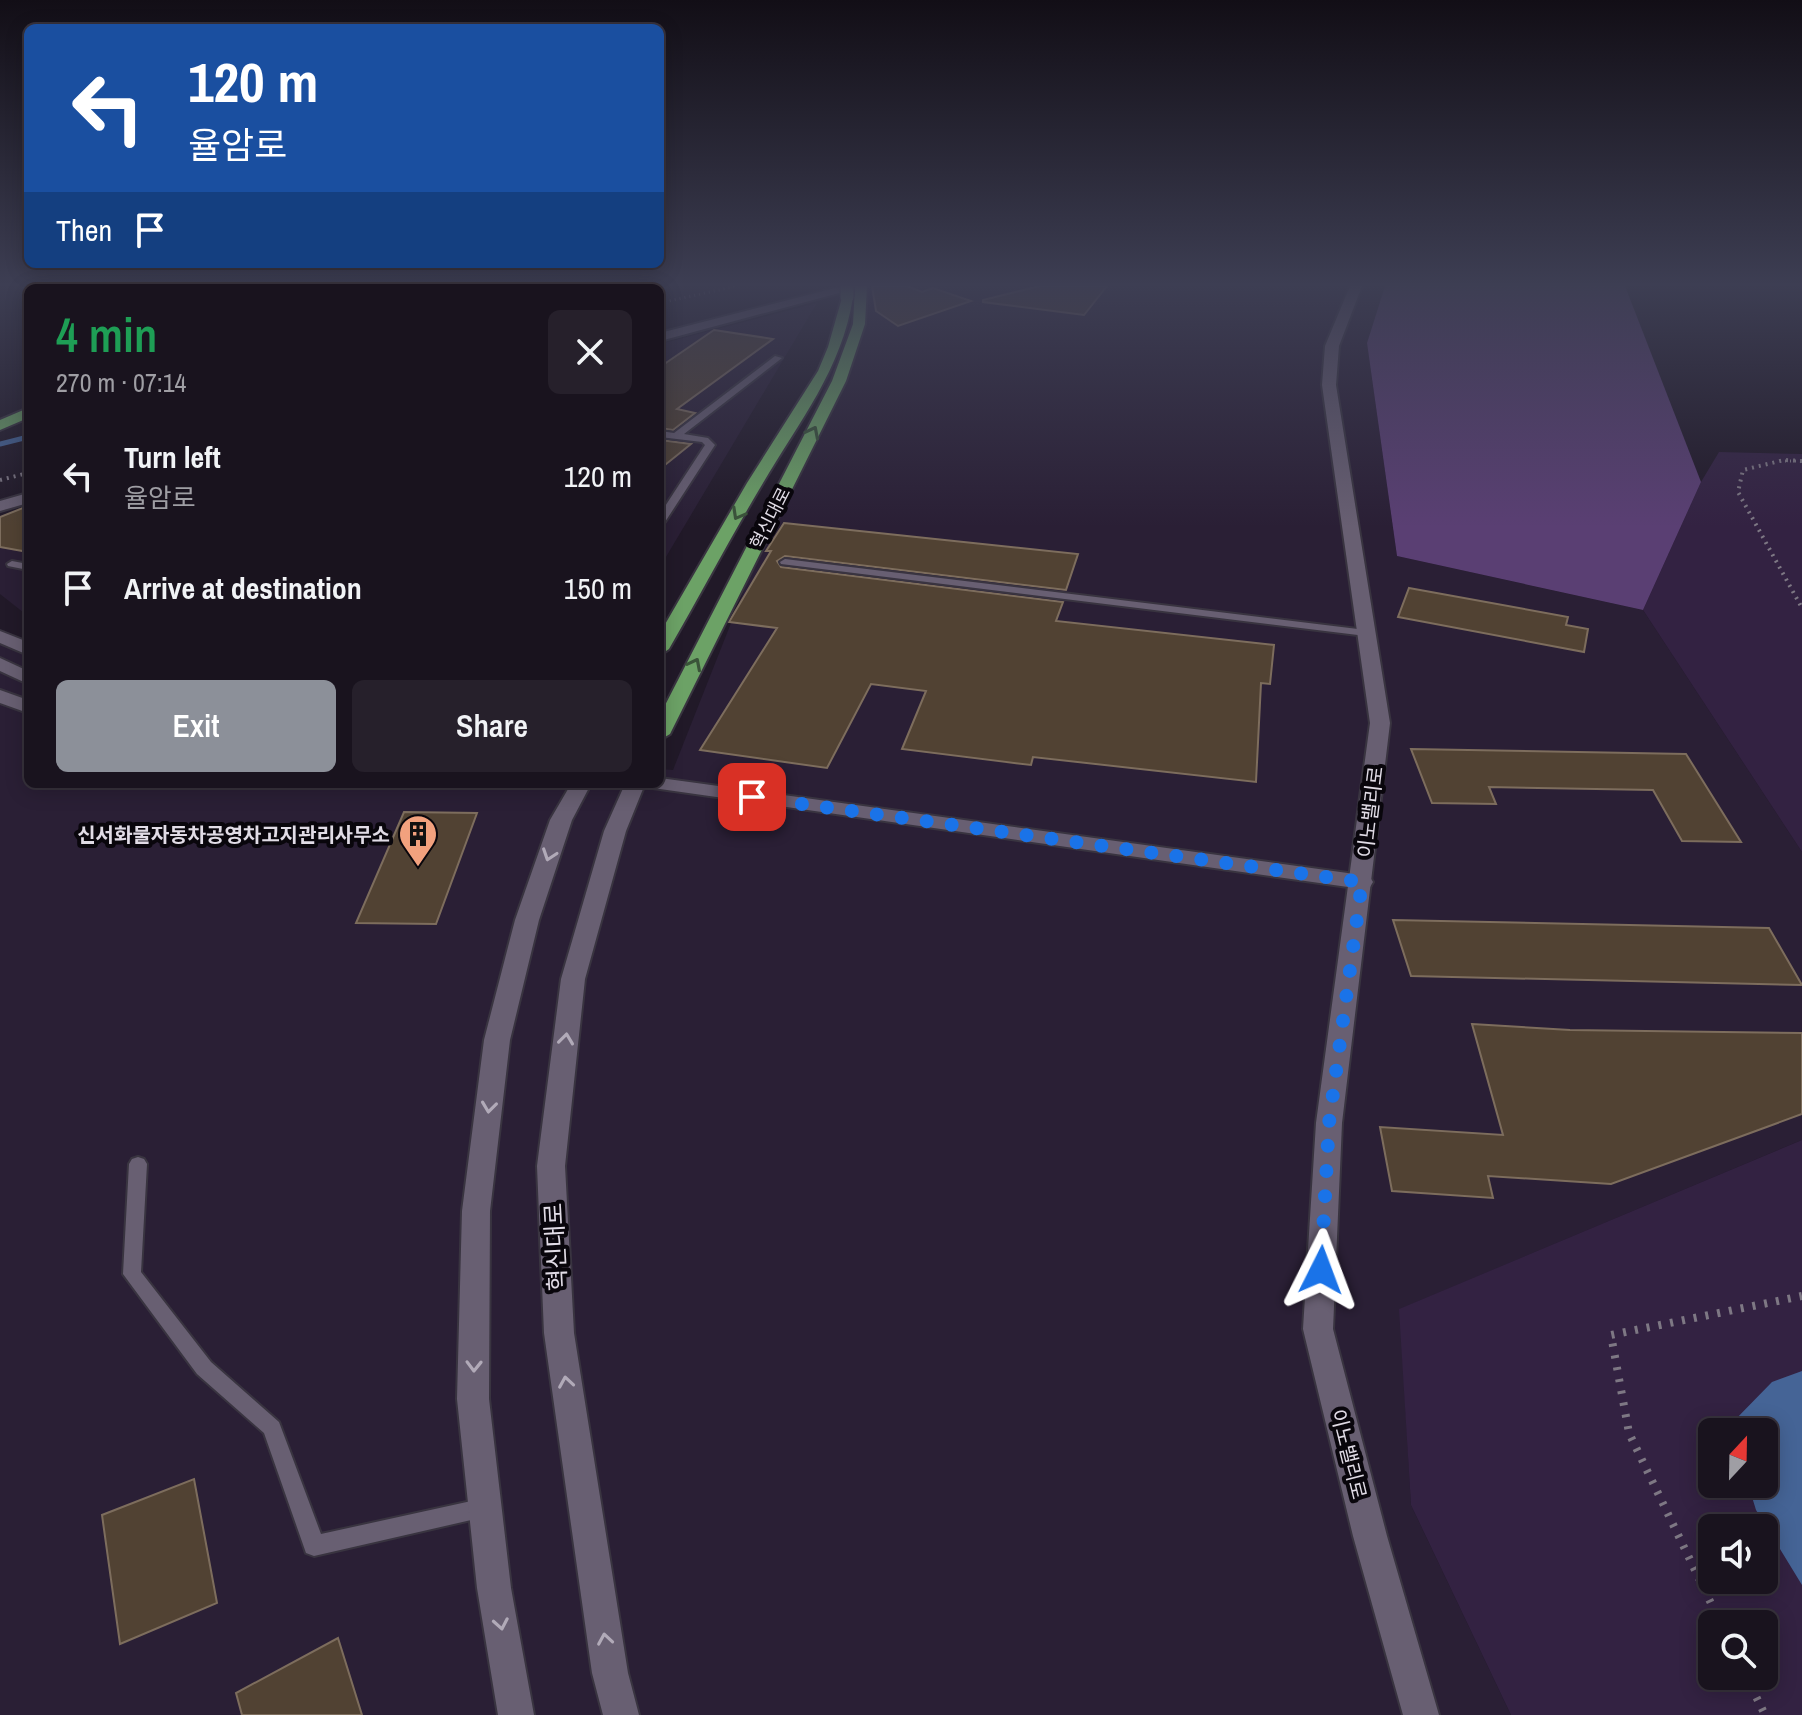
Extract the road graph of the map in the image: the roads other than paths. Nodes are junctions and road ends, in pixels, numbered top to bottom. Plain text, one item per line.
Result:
1 (767, 366) edge
2 (827, 366) edge
3 (845, 366) edge
4 (1330, 366) edge
5 (24, 403) edge
6 (0, 414) edge
7 (24, 414) edge
8 (0, 426) edge
9 (664, 434) edge
10 (676, 436) junction
11 (24, 499) edge
12 (0, 506) edge
13 (664, 516) edge
14 (785, 562) dead end
15 (12, 564) dead end
16 (24, 566) edge
17 (1366, 633) junction
18 (0, 636) edge
19 (664, 642) edge
20 (24, 647) edge
21 (0, 664) edge
22 (24, 676) edge
23 (664, 726) edge
24 (664, 785) edge
25 (579, 788) edge
26 (633, 788) edge
27 (1362, 882) junction
28 (138, 1164) dead end
29 (485, 1508) junction
30 (516, 1715) edge
31 (621, 1715) edge
32 (1421, 1715) edge

1 - 10 lane
2 -> 19 highway
23 -> 3 highway, 혁신대로
4 - 17 main road, 이노밸리로
5 - 6 highway
7 - 8 highway
9 - 10 lane
10 - 13 lane
11 - 12 main road
14 - 17 lane
15 - 16 lane
17 - 27 main road, 이노밸리로
18 - 20 main road
21 - 22 main road
24 - 27 main road
25 -> 29 main road
31 -> 26 main road, 혁신대로
27 - 32 main road, 이노밸리로
28 - 29 lane
29 -> 30 main road

